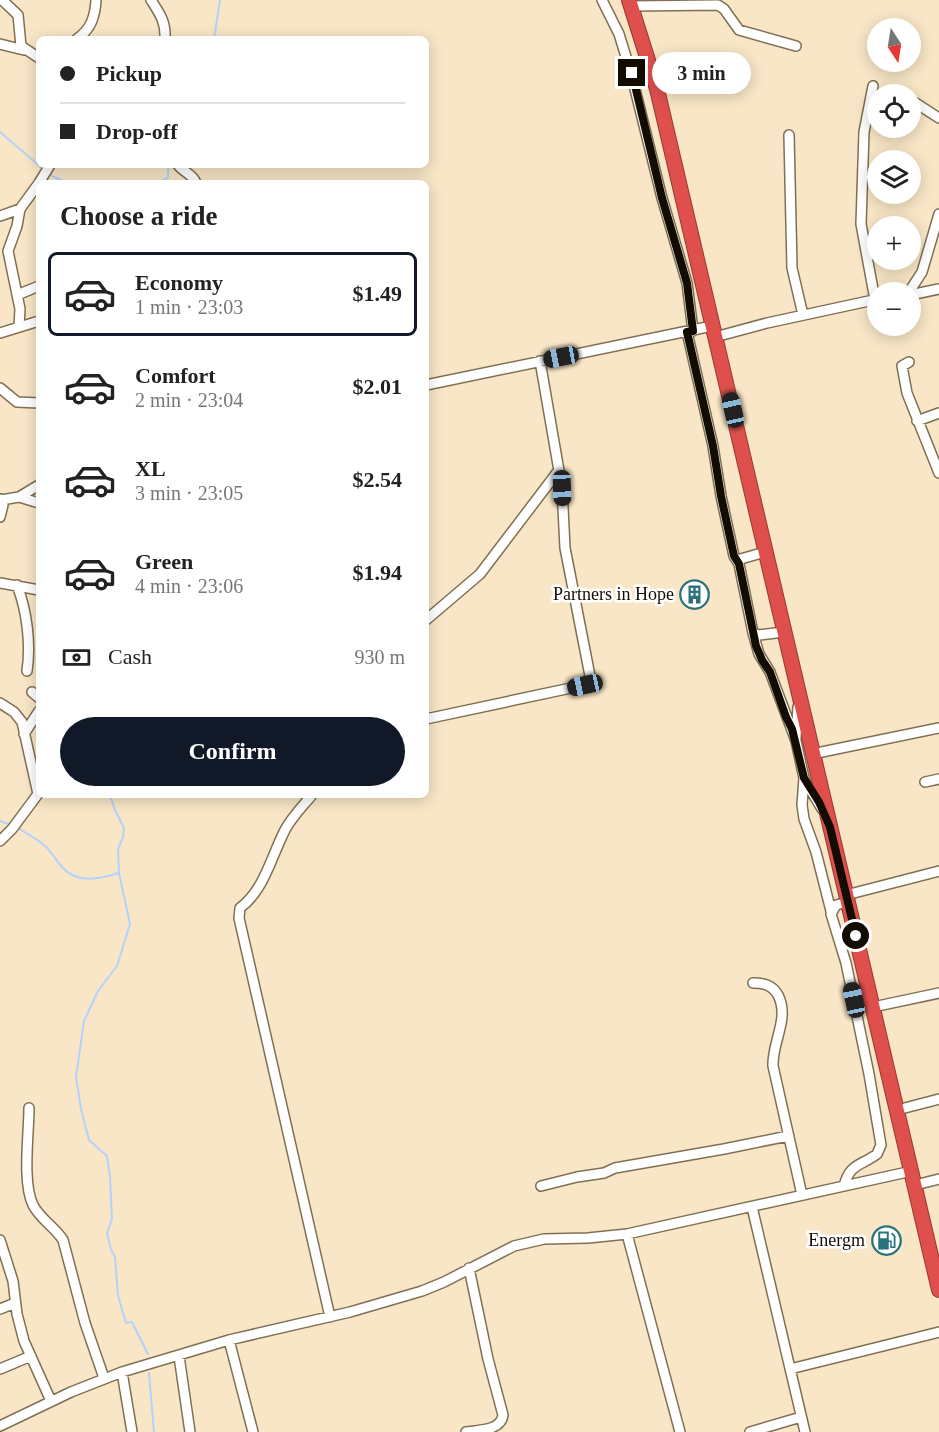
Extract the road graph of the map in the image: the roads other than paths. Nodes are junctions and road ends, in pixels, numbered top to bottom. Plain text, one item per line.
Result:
1 (2, 0) edge
2 (98, 0) edge
3 (151, 0) edge
4 (602, 0) edge
5 (630, 3) edge
6 (80, 36) edge
7 (165, 36) edge
8 (0, 44) edge
9 (796, 46) dead end
10 (24, 50) junction
11 (36, 56) edge
12 (921, 106) edge
13 (867, 117) edge
14 (939, 118) edge
15 (789, 135) dead end
16 (180, 168) edge
17 (195, 180) edge
18 (36, 187) edge
19 (20, 209) junction
20 (939, 214) edge
21 (0, 216) edge
22 (872, 282) edge
23 (917, 282) edge
24 (36, 287) edge
25 (939, 289) edge
26 (921, 292) edge
27 (17, 295) junction
28 (867, 301) edge
29 (803, 315) junction
30 (36, 322) edge
31 (19, 326) junction
32 (690, 332) junction
33 (714, 332) junction
34 (0, 333) edge
35 (540, 362) junction
36 (909, 362) dead end
37 (429, 384) edge
38 (0, 388) edge
39 (36, 404) edge
40 (939, 413) edge
41 (917, 421) junction
42 (559, 470) junction
43 (939, 473) edge
44 (36, 487) edge
45 (19, 497) junction
46 (0, 499) edge
47 (36, 502) edge
48 (0, 517) edge
49 (765, 552) junction
50 (737, 560) junction
51 (0, 583) edge
52 (17, 585) junction
53 (36, 589) edge
54 (429, 617) edge
55 (784, 632) junction
56 (753, 633) junction
57 (27, 671) dead end
58 (798, 690) junction
59 (0, 703) edge
60 (36, 716) edge
61 (429, 718) edge
62 (939, 728) edge
63 (24, 734) junction
64 (796, 741) junction
65 (36, 748) edge
66 (27, 749) junction
67 (813, 754) junction
68 (804, 778) junction
69 (939, 778) edge
70 (925, 782) dead end
71 (36, 786) edge
72 (36, 797) edge
73 (310, 798) edge
74 (830, 827) junction
75 (0, 841) edge
76 (939, 871) edge
77 (847, 898) junction
78 (831, 911) junction
79 (753, 983) dead end
80 (939, 993) edge
81 (873, 1007) junction
82 (939, 1099) edge
83 (29, 1108) dead end
84 (897, 1110) junction
85 (788, 1136) junction
86 (913, 1178) junction
87 (939, 1179) edge
88 (542, 1186) dead end
89 (844, 1186) junction
90 (802, 1195) junction
91 (752, 1207) junction
92 (627, 1234) junction
93 (1, 1244) edge
94 (469, 1268) junction
95 (938, 1282) edge
96 (15, 1304) junction
97 (0, 1309) edge
98 (330, 1317) junction
99 (939, 1332) edge
100 (229, 1340) junction
101 (31, 1356) junction
102 (179, 1356) junction
103 (0, 1369) edge
104 (790, 1369) junction
105 (122, 1372) junction
106 (104, 1378) junction
107 (51, 1401) junction
108 (801, 1417) junction
109 (0, 1425) edge
110 (132, 1432) edge
111 (190, 1432) edge
112 (253, 1432) edge
113 (466, 1432) edge
114 (680, 1432) edge
115 (750, 1432) edge
116 (805, 1432) edge

1 - 10 street
2 - 6 street
3 - 7 street
4 - 32 street
5 - 9 street
5 - 33 highway
8 - 10 street
10 - 11 street
12 - 14 street
13 - 22 street
15 - 29 street
16 - 17 street
18 - 19 street
19 - 21 street
19 - 27 street
20 - 23 street
24 - 27 street
25 - 26 street
27 - 31 street
28 - 29 street
29 - 33 street
30 - 31 street
31 - 34 street
32 - 33 street
32 - 35 street
32 - 50 street
33 - 49 highway
35 - 37 street
35 - 42 street
36 - 41 street
38 - 39 street
40 - 41 street
41 - 43 street
42 - 54 street
42 - 61 street
44 - 45 street
45 - 46 street
45 - 47 street
46 - 48 street
49 - 50 street
49 - 55 highway
50 - 56 street
51 - 52 street
52 - 53 street
52 - 57 street
55 - 56 street
55 - 58 highway
56 - 64 street
58 - 64 street
58 - 67 highway
59 - 63 street
60 - 63 street
62 - 67 street
63 - 66 street
64 - 68 street
65 - 66 street
66 - 71 street
67 - 74 highway
68 - 74 street
68 - 78 street
69 - 70 street
72 - 75 street
73 - 98 street
74 - 77 highway
76 - 77 street
77 - 78 street
77 - 81 highway
78 - 89 street
79 - 85 street
80 - 81 street
81 - 84 highway
82 - 84 street
83 - 106 street
84 - 86 highway
85 - 88 street
85 - 90 street
86 - 87 street
86 - 89 street
86 - 95 highway
89 - 90 street
90 - 91 street
91 - 92 street
91 - 104 street
92 - 94 street
92 - 114 street
93 - 96 street
94 - 98 street
94 - 113 street
96 - 97 street
96 - 101 street
98 - 100 street
99 - 104 street
100 - 102 street
100 - 112 street
101 - 103 street
101 - 107 street
102 - 105 street
102 - 111 street
104 - 108 street
105 - 106 street
105 - 110 street
106 - 107 street
107 - 109 street
108 - 115 street
108 - 116 street

